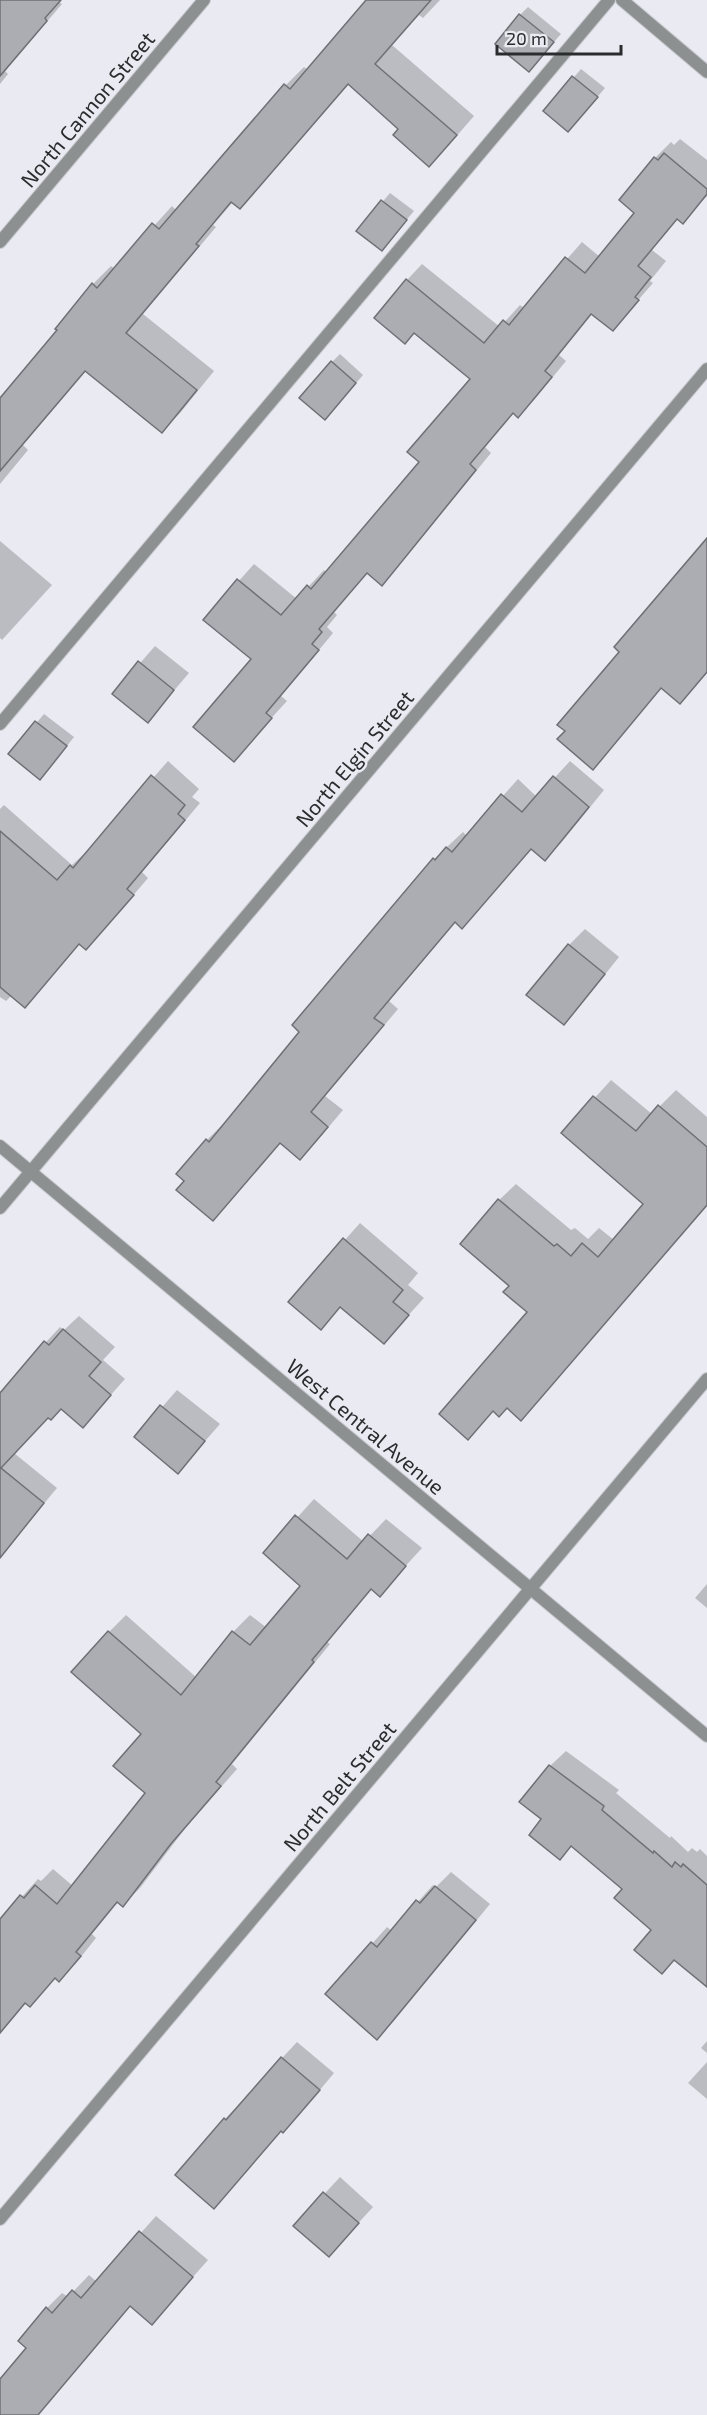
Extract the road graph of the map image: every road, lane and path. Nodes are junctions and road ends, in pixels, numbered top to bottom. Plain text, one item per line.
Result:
1 (204, 0) edge
2 (609, 0) edge
3 (622, 0) edge
4 (707, 72) edge
5 (0, 242) edge
6 (707, 369) edge
7 (0, 724) edge
8 (0, 1146) edge
9 (30, 1172) junction
10 (0, 1208) edge
11 (707, 1379) edge
12 (531, 1588) junction
13 (707, 1736) edge
14 (0, 2219) edge

1 - 5 street, North Cannon Street
2 - 7 street
3 - 4 street
6 - 9 street, North Elgin Street
8 - 9 street, West Central Avenue
9 - 10 street, North Elgin Street
9 - 12 street, West Central Avenue
11 - 12 street, North Belt Street
12 - 13 street, West Central Avenue
12 - 14 street, North Belt Street

